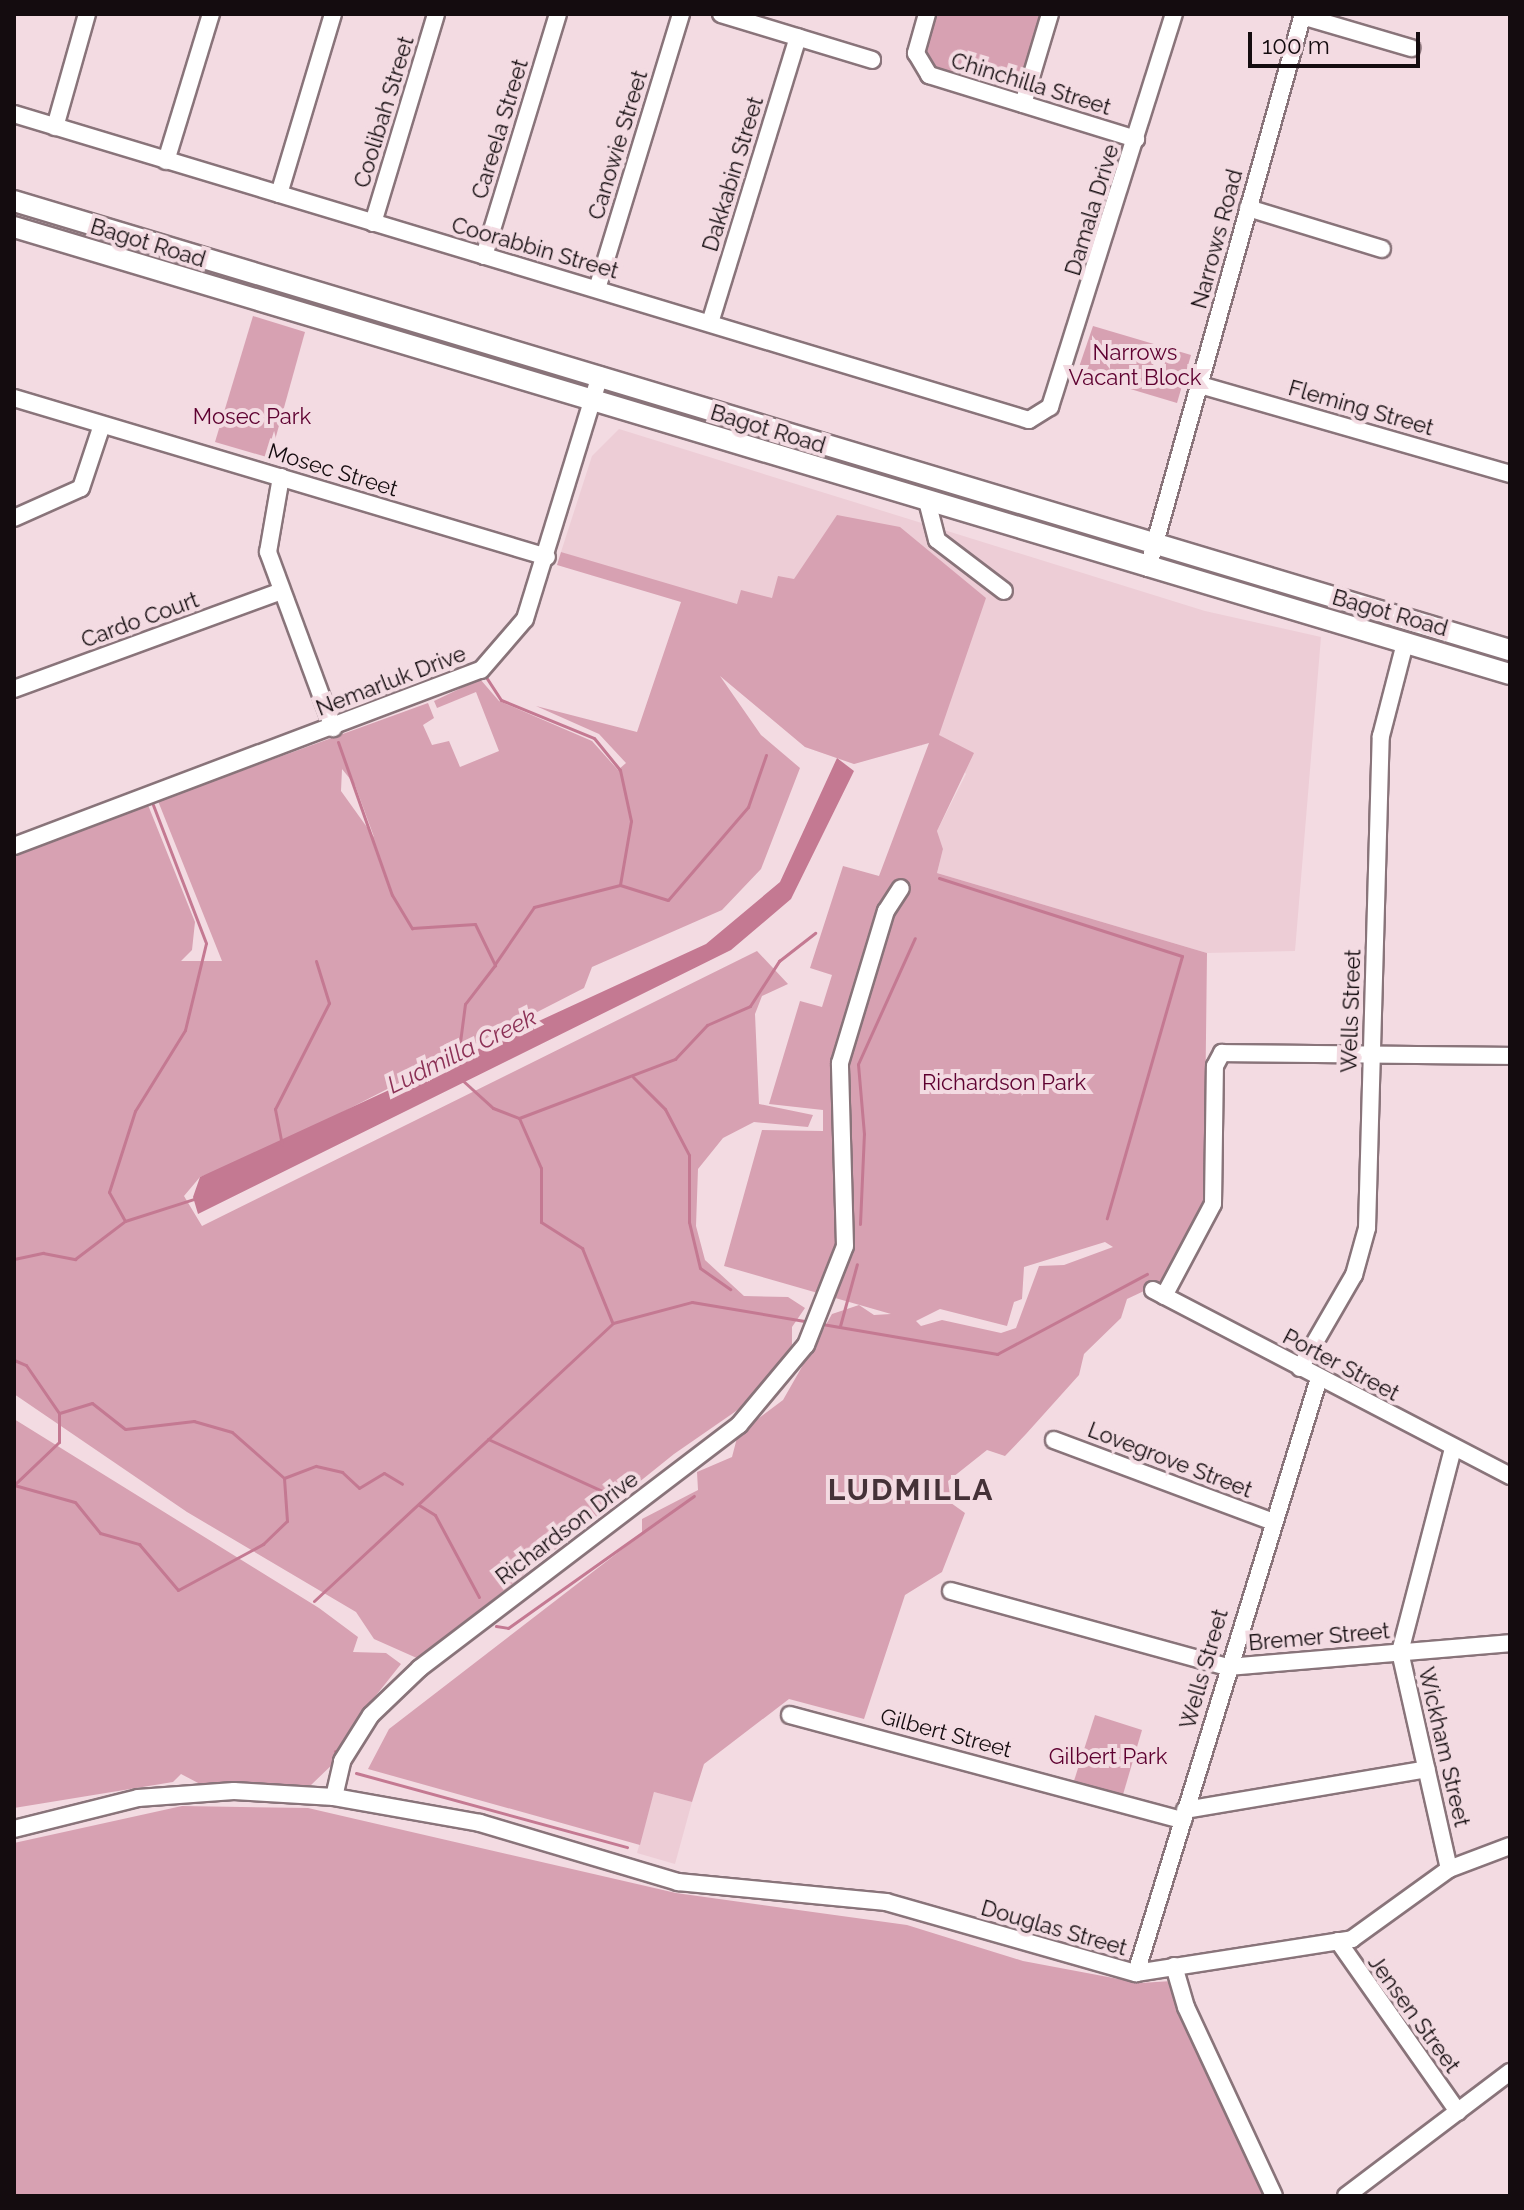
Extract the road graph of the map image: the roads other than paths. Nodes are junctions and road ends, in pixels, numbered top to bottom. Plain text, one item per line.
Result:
1 (87, 14) edge
2 (211, 14) edge
3 (333, 14) edge
4 (436, 14) edge
5 (558, 14) edge
6 (681, 14) edge
7 (721, 14) edge
8 (927, 14) edge
9 (1050, 14) edge
10 (1174, 14) edge
11 (1303, 15) edge
12 (798, 37) junction
13 (1411, 48) dead end
14 (872, 60) dead end
15 (1023, 104) junction
16 (14, 114) edge
17 (55, 127) junction
18 (1136, 139) junction
19 (166, 161) junction
20 (279, 194) junction
21 (14, 201) edge
22 (1248, 208) junction
23 (373, 223) junction
24 (14, 227) edge
25 (1382, 249) dead end
26 (484, 256) junction
27 (597, 289) junction
28 (710, 323) junction
29 (600, 375) junction
30 (1200, 385) junction
31 (14, 398) edge
32 (592, 401) junction
33 (1043, 416) joint
34 (102, 425) junction
35 (1510, 474) edge
36 (281, 477) junction
37 (927, 501) junction
38 (14, 518) edge
39 (1156, 541) junction
40 (547, 557) junction
41 (1148, 568) junction
42 (282, 591) junction
43 (1004, 591) dead end
44 (1426, 623) junction
45 (1510, 637) edge
46 (1405, 643) junction
47 (1510, 650) edge
48 (1510, 674) edge
49 (14, 689) edge
50 (333, 728) junction
51 (14, 846) edge
52 (901, 888) dead end
53 (1372, 1052) junction
54 (1510, 1056) edge
55 (1300, 1368) junction
56 (1319, 1378) junction
57 (1054, 1440) dead end
58 (1453, 1449) junction
59 (1510, 1476) edge
60 (1271, 1521) junction
61 (951, 1591) dead end
62 (1510, 1643) edge
63 (1400, 1652) junction
64 (1227, 1667) junction
65 (790, 1715) dead end
66 (1427, 1769) junction
67 (334, 1797) junction
68 (1184, 1815) junction
69 (14, 1829) edge
70 (1510, 1846) edge
71 (1449, 1869) junction
72 (1338, 1941) junction
73 (1174, 1966) junction
74 (1136, 1973) junction
75 (1510, 2072) edge
76 (1458, 2112) junction
77 (1274, 2196) edge
78 (1346, 2196) edge

1 - 17 street
2 - 19 street
3 - 20 street
4 - 23 street, Coolibah Street
5 - 26 street, Careela Street
6 - 27 street, Canowie Street
7 - 12 street
8 - 15 street, Chinchilla Street
9 - 15 street
10 - 18 street, Damala Drive
11 - 13 street
11 - 22 street, Narrows Road
12 - 14 street
12 - 28 street, Dakkabin Street
15 - 18 street, Chinchilla Street
16 - 17 street, Coorabbin Street
17 - 19 street, Coorabbin Street
18 - 33 street, Damala Drive
19 - 20 street, Coorabbin Street
20 - 23 street, Coorabbin Street
21 - 29 main road, Bagot Road
22 - 25 street
22 - 30 street, Narrows Road
23 - 26 street, Coorabbin Street
24 - 32 main road, Bagot Road
26 - 27 street, Coorabbin Street
27 - 28 street, Coorabbin Street
28 - 33 street, Coorabbin Street
29 - 32 street, Nemarluk Drive
29 - 39 main road, Bagot Road
30 - 35 street, Fleming Street
30 - 39 street, Narrows Road
31 - 34 street, Mosec Street
32 - 37 main road, Bagot Road
32 - 40 street, Nemarluk Drive
34 - 36 street, Mosec Street
34 - 38 street
36 - 40 street, Mosec Street
36 - 42 street
37 - 41 main road, Bagot Road
37 - 43 street
39 - 41 street, Narrows Road
39 - 44 main road, Bagot Road
40 - 50 street, Nemarluk Drive
41 - 46 main road, Bagot Road
42 - 49 street, Cardo Court
42 - 50 street
44 - 45 main road, Bagot Road
44 - 47 main road, Bagot Road
46 - 48 main road, Bagot Road
46 - 53 street, Wells Street
50 - 51 street, Nemarluk Drive
52 - 67 street, Richardson Drive
53 - 54 street
53 - 55 street, Wells Street
53 - 55 street, Porter Street
55 - 56 street, Porter Street
56 - 58 street, Porter Street
56 - 60 street, Wells Street
57 - 60 street, Lovegrove Street
58 - 59 street, Porter Street
58 - 63 street, Wickham Street
60 - 64 street, Wells Street
61 - 64 street, Bremer Street
62 - 63 street, Bremer Street
63 - 64 street, Bremer Street
63 - 66 street, Wickham Street
64 - 68 street, Wells Street
65 - 68 street, Gilbert Street
66 - 68 street, Gilbert Street
66 - 71 street, Wickham Street
67 - 69 street, Douglas Street
67 - 74 street, Douglas Street
68 - 74 street, Wells Street
70 - 71 street, Douglas Street
71 - 72 street, Douglas Street
72 - 73 street, Douglas Street
72 - 76 street, Jensen Street
73 - 74 street, Douglas Street
73 - 77 street
75 - 76 street
76 - 78 street

